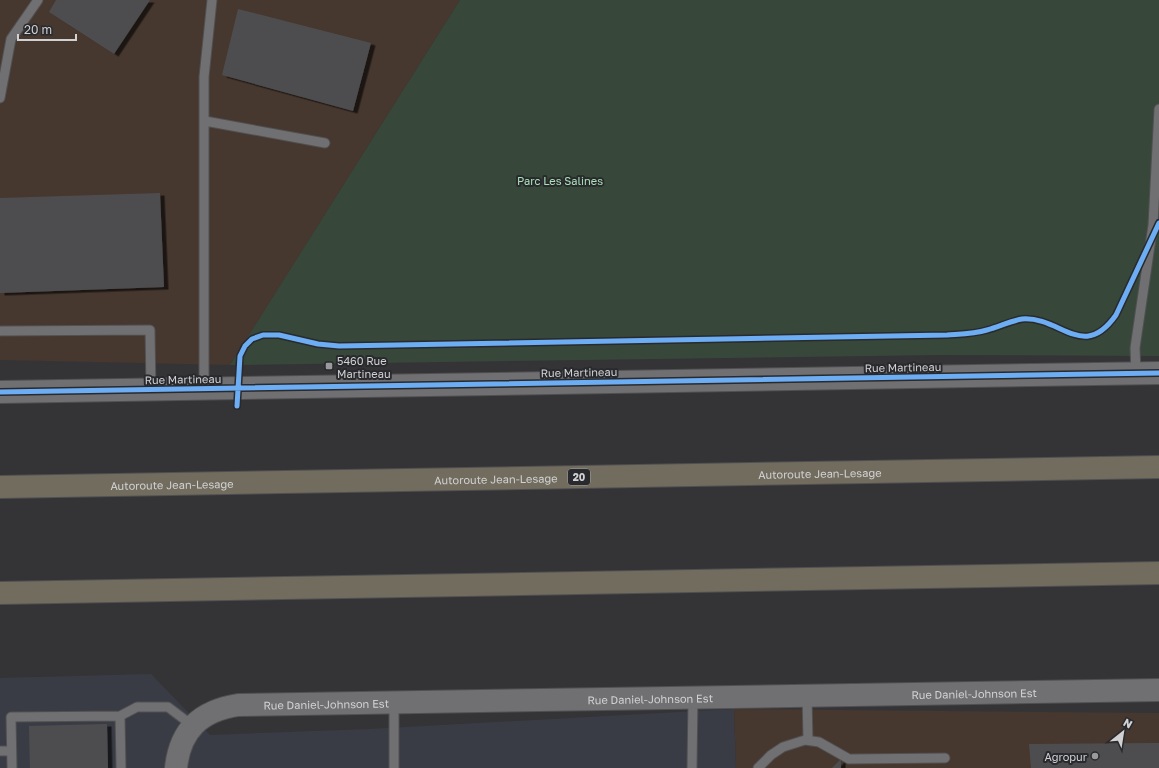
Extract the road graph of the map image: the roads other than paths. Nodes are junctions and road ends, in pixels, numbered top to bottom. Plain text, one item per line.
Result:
1 (38, 0) edge
2 (212, 0) edge
3 (0, 98) edge
4 (1159, 109) edge
5 (205, 121) junction
6 (325, 143) dead end
7 (0, 331) edge
8 (1136, 373) junction
9 (1159, 373) edge
10 (204, 389) junction
11 (151, 390) junction
12 (0, 392) edge
13 (1159, 467) edge
14 (0, 488) edge
15 (1159, 573) edge
16 (0, 593) edge
17 (1159, 690) edge
18 (807, 695) junction
19 (693, 697) junction
20 (394, 703) junction
21 (120, 716) junction
22 (193, 726) junction
23 (808, 740) junction
24 (0, 751) edge
25 (11, 751) junction
26 (945, 758) dead end
27 (12, 768) edge
28 (121, 768) edge
29 (176, 768) edge
30 (394, 768) edge
31 (692, 768) edge
32 (758, 768) edge

1 - 3 lane
2 - 5 lane
4 - 8 lane
5 - 6 lane
5 - 10 lane
7 - 11 lane
8 - 9 street, Rue Martineau
8 - 10 street, Rue Martineau
10 - 11 street, Rue Martineau
11 - 12 street, Rue Martineau
13 - 14 highway, Autoroute Jean-Lesage / 20
15 - 16 highway
17 - 18 street, Rue Daniel-Johnson Est
18 - 19 street, Rue Daniel-Johnson Est
18 - 23 lane
19 - 20 street, Rue Daniel-Johnson Est
19 - 31 lane
20 - 22 street, Rue Daniel-Johnson Est
20 - 30 lane
21 - 22 lane
21 - 25 lane
21 - 28 lane
22 - 29 street, Rue Daniel-Johnson Est
23 - 26 lane
23 - 32 lane
24 - 25 lane
25 - 27 lane

